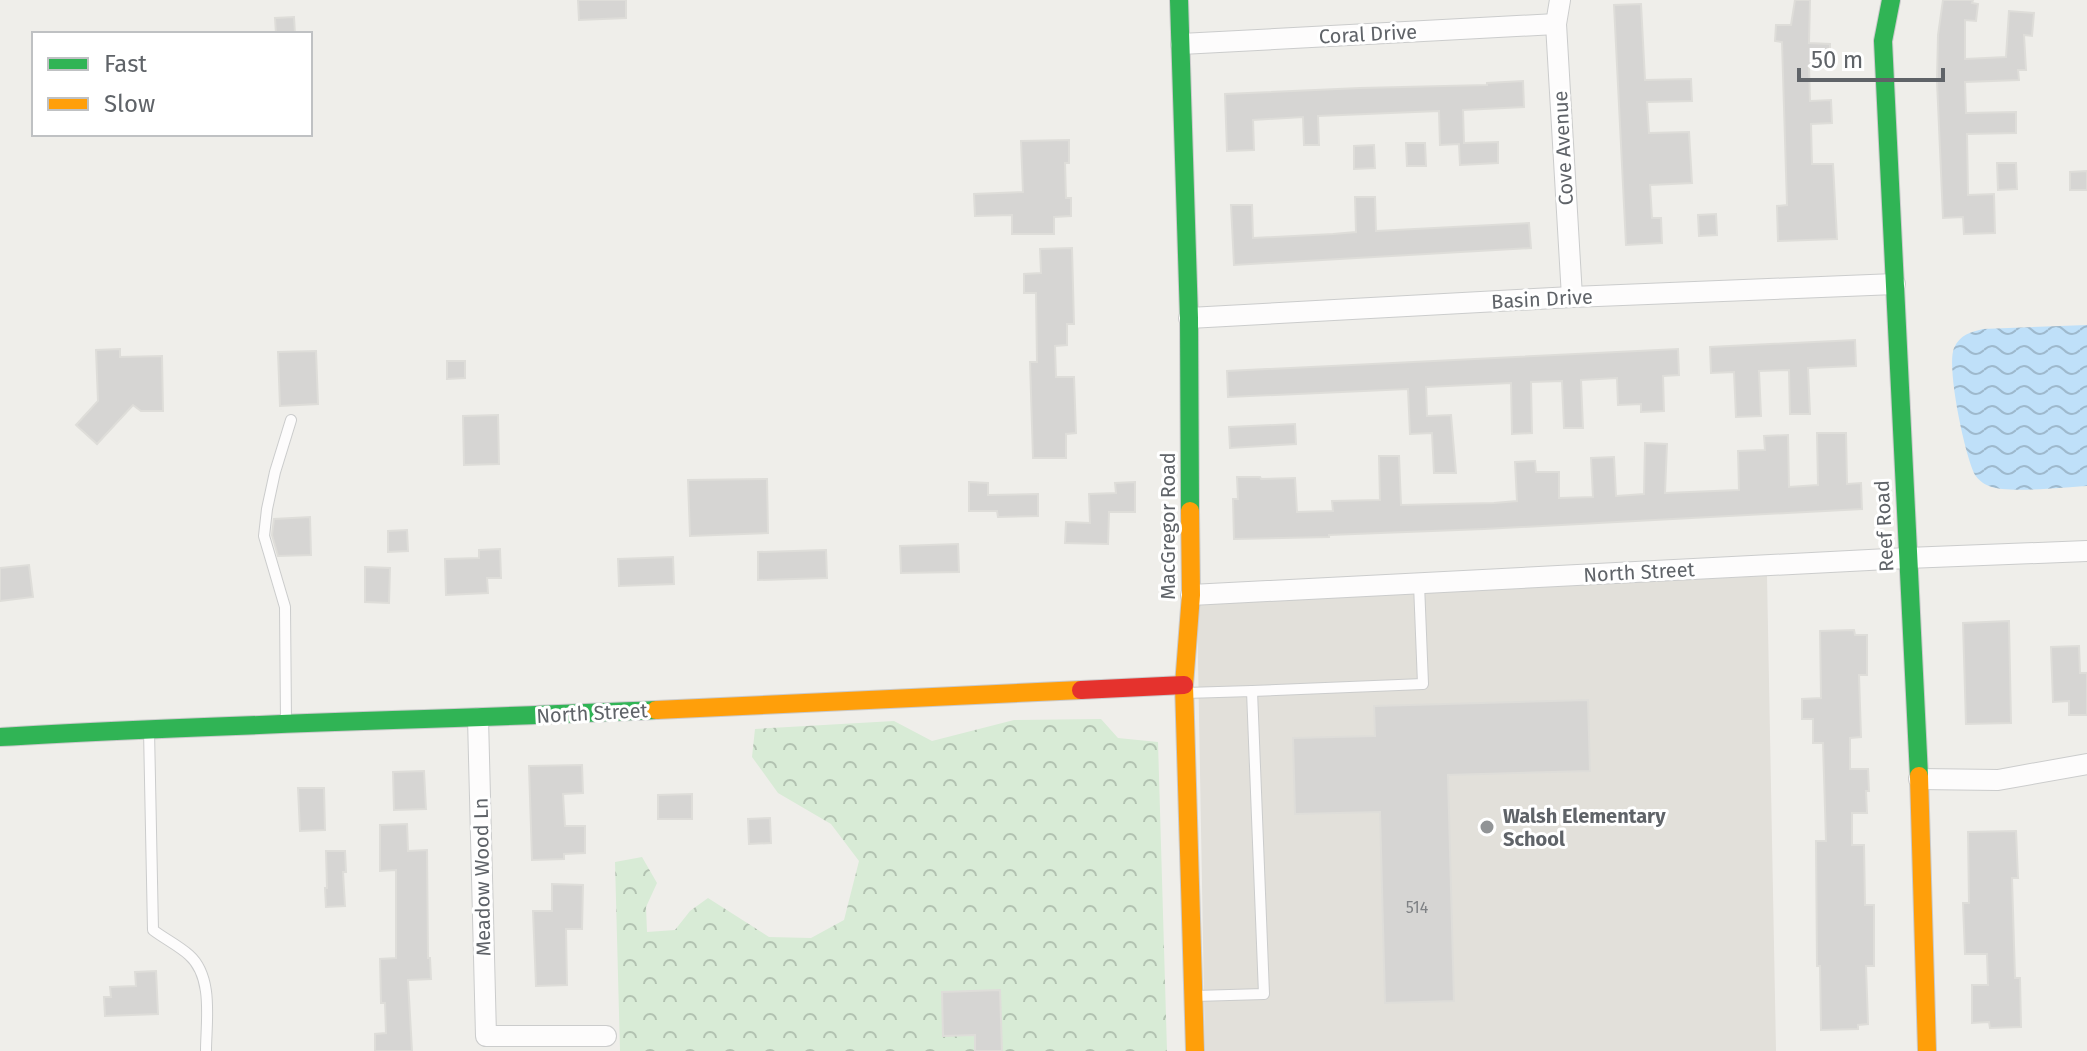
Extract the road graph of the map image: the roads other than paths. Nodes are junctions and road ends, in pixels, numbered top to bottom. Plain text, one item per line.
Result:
1 (1179, 0) edge
2 (1560, 0) edge
3 (1891, 0) edge
4 (1556, 24) junction
5 (1181, 44) junction
6 (1895, 284) junction
7 (1572, 297) junction
8 (1189, 318) junction
9 (291, 420) dead end
10 (2087, 551) edge
11 (1907, 558) junction
12 (1419, 584) junction
13 (1191, 595) junction
14 (1184, 689) junction
15 (1252, 691) junction
16 (478, 718) junction
17 (286, 724) junction
18 (148, 728) junction
19 (0, 737) edge
20 (2087, 764) edge
21 (1919, 779) junction
22 (1193, 996) junction
23 (606, 1036) dead end
24 (206, 1051) edge
25 (1195, 1051) edge
26 (1927, 1051) edge

1 - 5 street, MacGregor Road
2 - 4 street, Cove Avenue
3 - 6 street, Reef Road
4 - 5 street, Coral Drive
4 - 7 street, Cove Avenue
5 - 8 street, MacGregor Road
6 - 7 street, Basin Drive
6 - 11 street, Reef Road
7 - 8 street, Basin Drive
8 - 13 street, MacGregor Road
9 - 17 lane
10 - 11 street, North Street
11 - 12 street, North Street
11 - 21 street, Reef Road
12 - 13 street, North Street
12 - 15 lane
13 - 14 street, MacGregor Road
14 - 15 lane
14 - 16 street, North Street
14 - 22 street, MacGregor Road
15 - 22 lane
16 - 17 street, North Street
16 - 23 street, Meadow Wood Ln
17 - 18 street, North Street
18 - 19 street, North Street
18 - 24 lane
20 - 21 street
21 - 26 street, Reef Road
22 - 25 street, MacGregor Road

